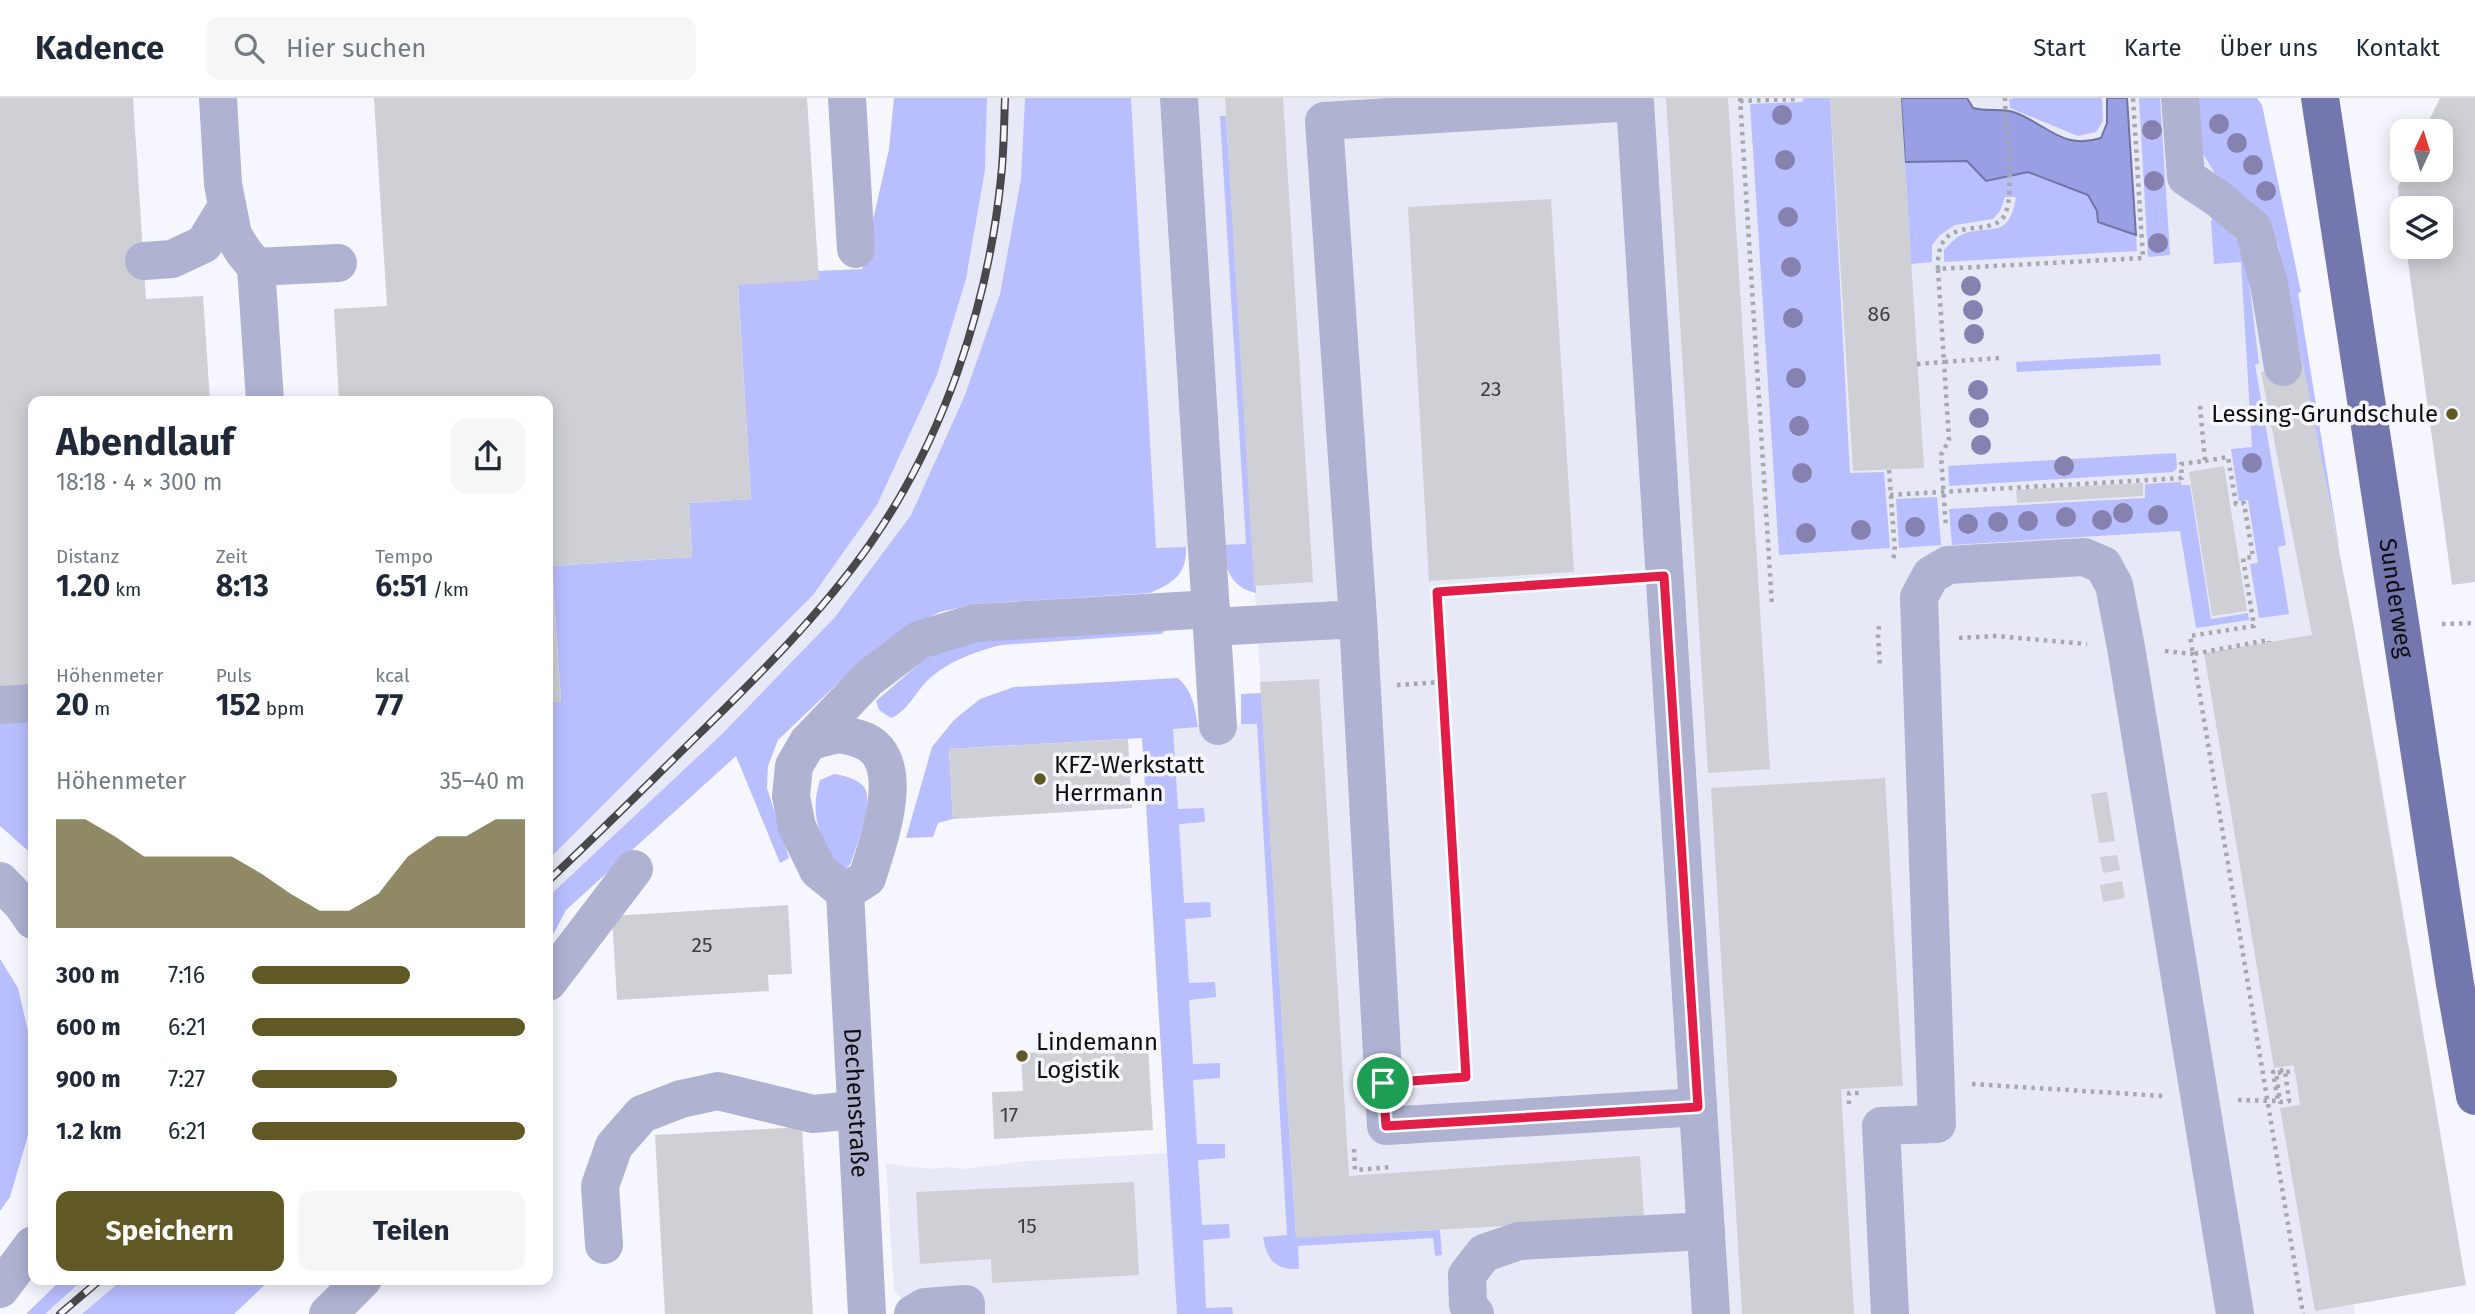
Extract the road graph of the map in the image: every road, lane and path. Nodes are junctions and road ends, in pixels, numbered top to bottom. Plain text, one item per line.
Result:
1 (218, 98) edge
2 (847, 98) edge
3 (1179, 98) edge
4 (2133, 98) edge
5 (2180, 98) edge
6 (2320, 98) edge
7 (1740, 99) edge
8 (1799, 99) edge
9 (2005, 99) edge
10 (227, 206) junction
11 (856, 249) dead end
12 (144, 261) dead end
13 (338, 263) dead end
14 (256, 267) junction
15 (1938, 269) junction
16 (1999, 358) dead end
17 (1944, 362) junction
18 (1917, 364) dead end
19 (2283, 367) dead end
20 (265, 396) edge
21 (2200, 406) dead end
22 (2204, 461) junction
23 (1944, 492) junction
24 (1891, 495) dead end
25 (1948, 565) junction
26 (1664, 576) junction
27 (1772, 606) dead end
28 (1211, 618) junction
29 (1358, 620) junction
30 (2475, 623) edge
31 (2442, 624) dead end
32 (2269, 642) dead end
33 (28, 703) edge
34 (0, 705) edge
35 (1218, 726) dead end
36 (808, 742) junction
37 (634, 869) dead end
38 (0, 881) edge
39 (845, 892) junction
40 (28, 913) edge
41 (553, 975) edge
42 (2295, 1071) dead end
43 (1383, 1083) junction
44 (2475, 1096) edge
45 (2278, 1101) dead end
46 (2268, 1102) dead end
47 (1698, 1107) junction
48 (855, 1110) junction
49 (1706, 1231) junction
50 (604, 1245) dead end
51 (28, 1252) edge
52 (357, 1285) edge
53 (0, 1289) edge
54 (328, 1314) edge
55 (867, 1314) edge
56 (914, 1314) edge
57 (966, 1314) edge
58 (1475, 1314) edge
59 (1711, 1314) edge
60 (1890, 1314) edge
61 (2235, 1314) edge
62 (2303, 1314) edge

1 - 10 street
2 - 11 street
3 - 28 street
4 - 15 path
5 - 19 street
6 - 44 main road, Sunderweg
7 - 8 path
7 - 27 path
9 - 15 path
10 - 12 street
10 - 14 street
13 - 14 street
14 - 20 street
15 - 17 path
16 - 17 path
17 - 18 path
17 - 23 path
21 - 22 path
22 - 23 path
22 - 32 path
23 - 24 path
23 - 25 path
25 - 60 street
25 - 61 street
26 - 29 street
26 - 43 path
26 - 47 street
28 - 29 street
28 - 35 street
28 - 36 street
29 - 43 street
30 - 31 path
33 - 34 street
36 - 39 street
36 - 39 street
37 - 41 street
38 - 40 street
39 - 48 street, Dechenstraße
42 - 45 path
43 - 47 street
46 - 62 path
47 - 49 street
48 - 50 street
48 - 55 street, Dechenstraße
49 - 58 street
49 - 59 street
51 - 53 street
52 - 54 street
56 - 57 street

